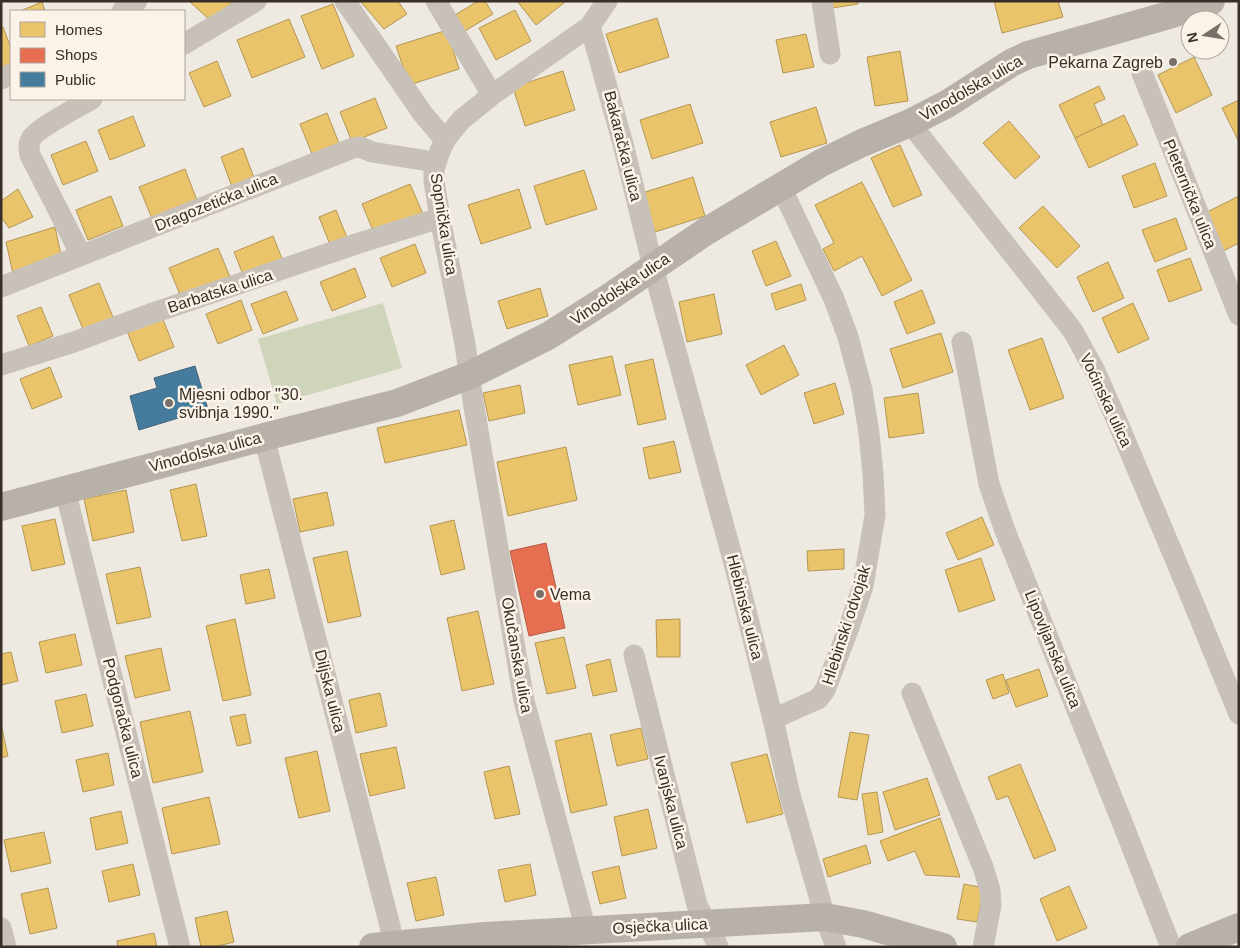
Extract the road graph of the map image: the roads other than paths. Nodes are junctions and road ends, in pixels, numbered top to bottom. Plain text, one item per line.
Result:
1 (138, 1) edge
2 (256, 1) edge
3 (344, 1) edge
4 (436, 1) edge
5 (822, 1) edge
6 (1210, 1) edge
7 (124, 10) edge
8 (596, 11) edge
9 (185, 43) edge
10 (830, 54) dead end
11 (1142, 73) dead end
12 (492, 95) junction
13 (90, 100) edge
14 (910, 122) junction
15 (445, 140) junction
16 (435, 162) junction
17 (782, 187) junction
18 (440, 218) junction
19 (81, 255) junction
20 (653, 267) junction
21 (1, 287) edge
22 (1239, 315) edge
23 (962, 342) dead end
24 (1, 365) edge
25 (470, 375) junction
26 (264, 437) junction
27 (65, 490) junction
28 (1, 506) edge
29 (634, 654) dead end
30 (912, 693) dead end
31 (1239, 714) edge
32 (773, 719) junction
33 (825, 917) junction
34 (1, 928) edge
35 (1238, 929) edge
36 (585, 930) junction
37 (712, 935) edge
38 (560, 939) edge
39 (386, 946) edge
40 (6, 947) edge
41 (180, 947) edge
42 (836, 947) edge
43 (943, 947) edge
44 (983, 947) edge
45 (1170, 947) edge
46 (1190, 947) edge

1 - 7 street
2 - 9 street
3 - 15 street
4 - 12 street
5 - 10 street
6 - 14 street, Vinodolska ulica
8 - 12 street, Sopnička ulica
8 - 20 street, Bakaračka ulica
11 - 22 street, Pleternička ulica
12 - 15 street, Sopnička ulica
13 - 19 street
14 - 17 street, Vinodolska ulica
14 - 31 street, Voćinska ulica
15 - 16 street, Sopnička ulica
16 - 18 street, Sopnička ulica
16 - 19 street, Dragozetićka ulica
17 - 20 street, Vinodolska ulica
17 - 32 street, Hlebinski odvojak
18 - 24 street, Barbatska ulica
18 - 25 street, Sopnička ulica
19 - 21 street, Dragozetićka ulica
20 - 25 street, Vinodolska ulica
20 - 32 street, Hlebinska ulica
23 - 45 street, Lipovljanska ulica
25 - 26 street, Vinodolska ulica
25 - 36 street, Okučanska ulica
26 - 27 street, Vinodolska ulica
26 - 39 street, Diljska ulica
27 - 28 street, Vinodolska ulica
27 - 41 street, Podgoračka ulica
29 - 37 street, Ivanjska ulica
30 - 44 street
32 - 33 street, Hlebinska ulica
33 - 37 street, Osječka ulica
33 - 42 street, Hlebinska ulica
33 - 43 street, Osječka ulica
34 - 40 street
35 - 46 street
36 - 37 street, Osječka ulica
36 - 38 street, Osječka ulica
38 - 39 street, Osječka ulica

